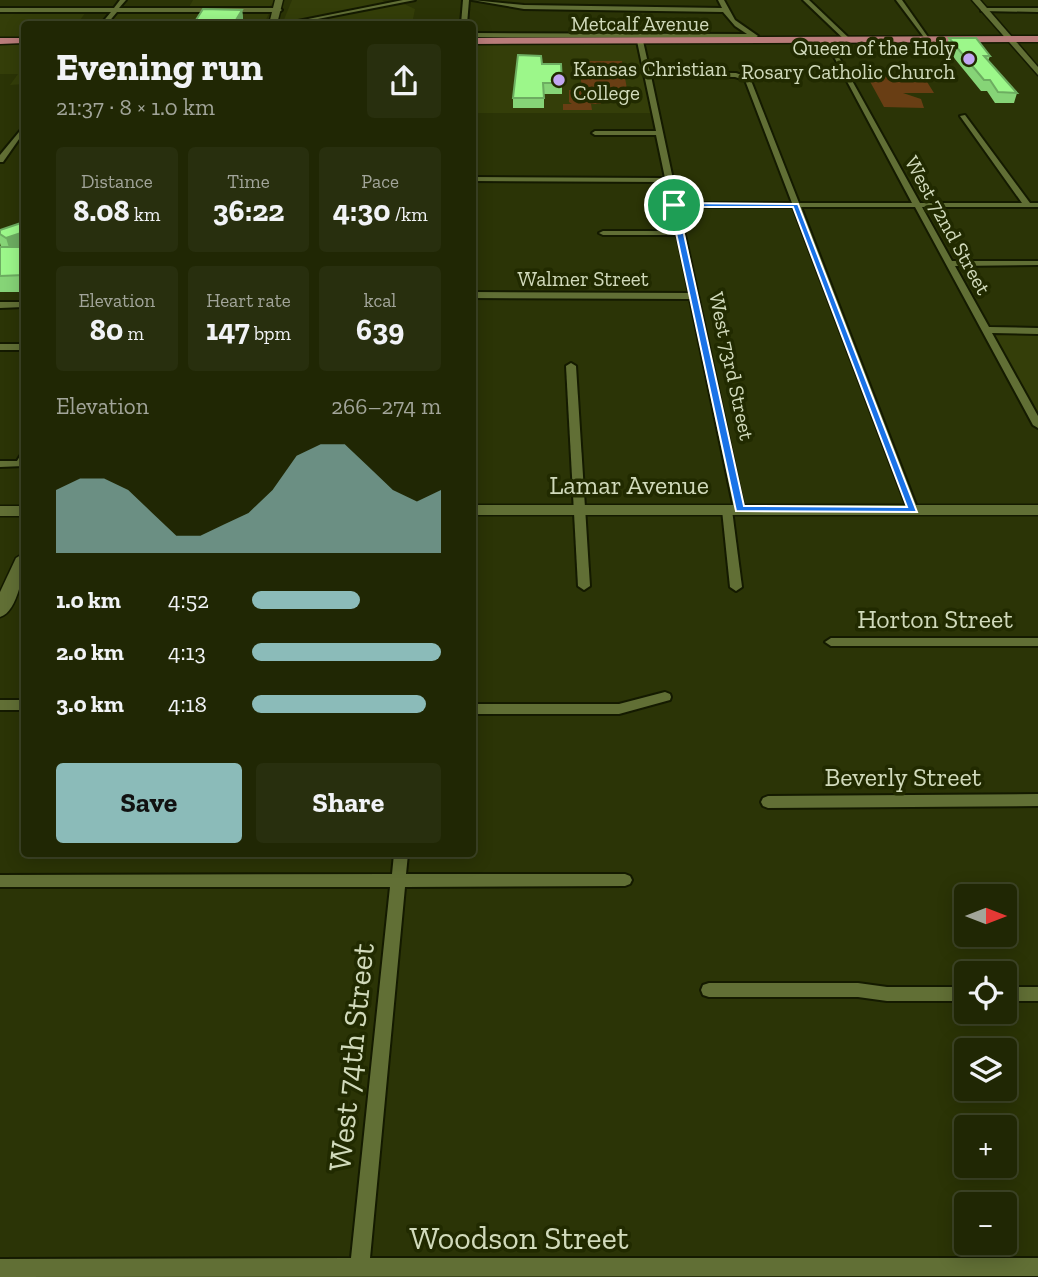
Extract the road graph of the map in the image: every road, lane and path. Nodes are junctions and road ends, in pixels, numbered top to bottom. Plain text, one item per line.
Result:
1 (123, 0) edge
2 (279, 0) edge
3 (287, 0) edge
4 (412, 0) edge
5 (466, 0) edge
6 (475, 0) edge
7 (721, 0) edge
8 (806, 0) edge
9 (899, 0) edge
10 (977, 0) edge
11 (388, 2) edge
12 (0, 10) edge
13 (115, 10) junction
14 (279, 10) junction
15 (724, 10) junction
16 (986, 10) junction
17 (1038, 10) edge
18 (106, 21) edge
19 (274, 21) edge
20 (300, 21) edge
21 (464, 21) edge
22 (476, 35) edge
23 (755, 36) junction
24 (928, 39) junction
25 (1013, 40) junction
26 (0, 41) edge
27 (21, 41) edge
28 (476, 41) edge
29 (640, 41) junction
30 (766, 41) junction
31 (827, 41) junction
32 (849, 41) junction
33 (1038, 41) edge
34 (1038, 65) edge
35 (1038, 72) edge
36 (646, 74) junction
37 (963, 116) dead end
38 (21, 132) edge
39 (596, 133) dead end
40 (659, 133) junction
41 (0, 160) edge
42 (476, 179) edge
43 (669, 180) junction
44 (674, 205) junction
45 (796, 205) junction
46 (917, 205) junction
47 (1028, 205) junction
48 (1038, 205) edge
49 (603, 233) dead end
50 (680, 233) junction
51 (1038, 263) edge
52 (949, 264) junction
53 (476, 295) edge
54 (694, 296) junction
55 (0, 305) edge
56 (21, 305) edge
57 (988, 330) junction
58 (1038, 331) edge
59 (0, 347) edge
60 (21, 347) edge
61 (571, 366) dead end
62 (1038, 425) edge
63 (21, 461) edge
64 (0, 464) edge
65 (733, 509) junction
66 (476, 510) edge
67 (579, 510) junction
68 (913, 510) junction
69 (1038, 510) edge
70 (0, 511) edge
71 (21, 511) edge
72 (21, 565) edge
73 (584, 586) dead end
74 (736, 587) dead end
75 (0, 611) edge
76 (831, 642) dead end
77 (1038, 642) edge
78 (665, 697) dead end
79 (0, 705) edge
80 (21, 705) edge
81 (476, 709) edge
82 (1038, 800) edge
83 (768, 802) dead end
84 (401, 857) edge
85 (398, 880) junction
86 (625, 880) dead end
87 (0, 881) edge
88 (709, 990) dead end
89 (954, 994) edge
90 (1017, 994) edge
91 (1038, 994) edge
92 (360, 1267) junction
93 (1038, 1267) edge
94 (0, 1268) edge
95 (180, 1272) edge
96 (900, 1272) edge

1 - 13 street
2 - 14 street
3 - 14 street
4 - 11 street
5 - 21 street
6 - 15 street
7 - 15 street
8 - 32 street
9 - 24 street
10 - 16 street
11 - 20 street
12 - 13 street
13 - 14 street
13 - 18 street
14 - 19 street
15 - 23 street
16 - 17 street
16 - 25 street
22 - 23 street
23 - 30 street
24 - 25 main road, Metcalf Avenue
24 - 32 main road, Metcalf Avenue
25 - 32 main road, Metcalf Avenue
25 - 33 main road, Metcalf Avenue
25 - 34 street
25 - 35 street
26 - 27 main road
28 - 29 main road, Metcalf Avenue
29 - 30 main road, Metcalf Avenue
29 - 36 street, West 73rd Street
30 - 31 main road, Metcalf Avenue
31 - 32 main road, Metcalf Avenue
31 - 46 street, West 72nd Street
36 - 40 street, West 73rd Street
36 - 45 street
37 - 47 street
38 - 41 street
39 - 40 street
40 - 43 street, West 73rd Street
42 - 43 street
43 - 44 street, West 73rd Street
44 - 45 street
44 - 50 street, West 73rd Street
45 - 46 street
45 - 68 street
46 - 47 street
46 - 52 street, West 72nd Street
47 - 48 street
49 - 50 street
50 - 54 street, West 73rd Street
51 - 52 street
52 - 57 street, West 72nd Street
53 - 54 street, Walmer Street
54 - 65 street, West 73rd Street
55 - 56 street
57 - 58 street
57 - 62 street, West 72nd Street
59 - 60 street
61 - 67 street
63 - 64 street
65 - 67 street, Lamar Avenue
65 - 68 street, Lamar Avenue
65 - 74 street, West 73rd Street
66 - 67 street, Lamar Avenue
67 - 73 street
68 - 69 street, Lamar Avenue
70 - 71 street
72 - 75 street
76 - 77 street, Horton Street
78 - 81 street
79 - 80 street
82 - 83 street, Beverly Street
84 - 85 street, West 74th Street
85 - 86 street
85 - 87 street
85 - 92 street, West 74th Street
88 - 89 street
90 - 91 street
92 - 95 street, Woodson Street
92 - 96 street, Woodson Street
93 - 96 street, Woodson Street
94 - 95 street, Woodson Street

